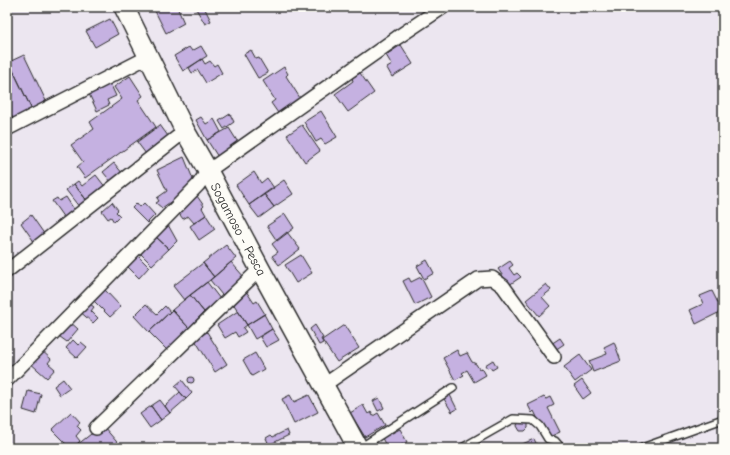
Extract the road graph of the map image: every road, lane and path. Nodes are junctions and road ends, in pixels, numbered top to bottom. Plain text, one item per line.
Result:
1 (124, 7) edge
2 (443, 7) edge
3 (148, 57) junction
4 (7, 129) edge
5 (185, 131) junction
6 (208, 171) junction
7 (260, 269) junction
8 (7, 271) edge
9 (554, 357) dead end
10 (7, 380) edge
11 (324, 385) junction
12 (453, 388) dead end
13 (723, 419) edge
14 (96, 428) dead end
15 (662, 445) edge
16 (359, 448) edge
17 (462, 448) edge
18 (561, 448) edge
19 (642, 448) edge

1 - 3 main road, Sogamoso - Pesca
2 - 6 street
3 - 4 street
3 - 5 main road, Sogamoso - Pesca
5 - 6 main road, Sogamoso - Pesca
5 - 8 street
6 - 7 main road, Sogamoso - Pesca
6 - 10 street
7 - 11 main road, Sogamoso - Pesca
7 - 14 street
9 - 11 street
11 - 16 main road, Sogamoso - Pesca
12 - 16 lane
13 - 15 lane
15 - 19 lane
17 - 18 lane

